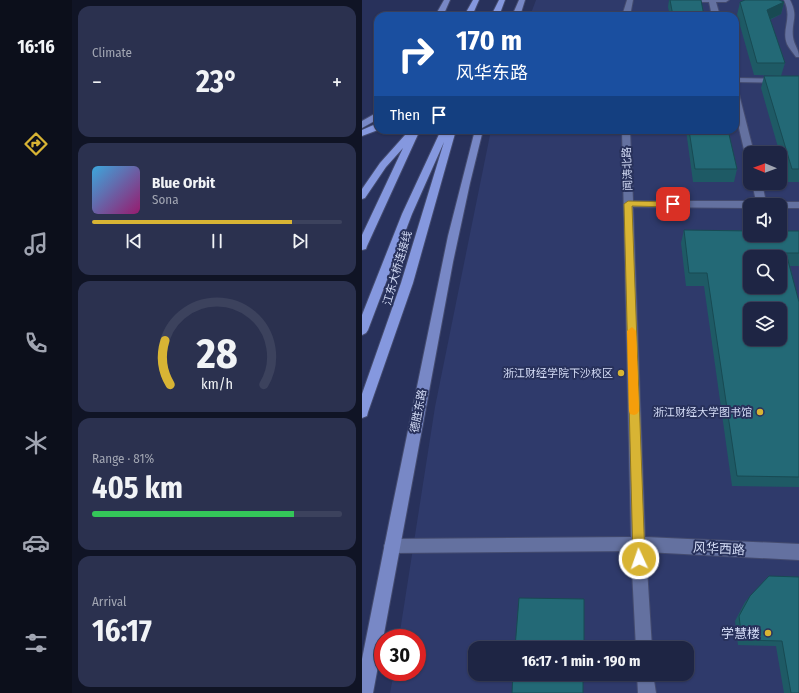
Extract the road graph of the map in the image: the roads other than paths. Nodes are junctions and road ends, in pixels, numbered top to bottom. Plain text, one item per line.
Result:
1 (447, 0) edge
2 (476, 0) edge
3 (502, 0) edge
4 (522, 0) edge
5 (630, 0) edge
6 (674, 0) edge
7 (726, 0) edge
8 (786, 0) edge
9 (712, 1) junction
10 (441, 12) edge
11 (470, 12) edge
12 (497, 12) edge
13 (518, 12) edge
14 (627, 12) edge
15 (715, 12) edge
16 (799, 55) edge
17 (739, 80) edge
18 (799, 81) edge
19 (739, 110) edge
20 (374, 118) edge
21 (362, 125) edge
22 (374, 129) edge
23 (362, 133) edge
24 (411, 134) edge
25 (413, 134) edge
26 (443, 134) edge
27 (451, 134) edge
28 (478, 134) edge
29 (626, 134) edge
30 (748, 146) edge
31 (362, 196) edge
32 (628, 204) junction
33 (743, 204) edge
34 (787, 205) edge
35 (799, 205) edge
36 (362, 246) edge
37 (362, 330) edge
38 (362, 412) edge
39 (638, 544) junction
40 (391, 546) junction
41 (799, 552) edge
42 (644, 641) edge
43 (646, 681) edge
44 (364, 693) edge
45 (646, 693) edge

1 - 10 main road
2 - 11 highway
3 - 12 highway
4 - 13 main road
5 - 14 street
6 - 9 street
7 - 9 street
8 - 16 street
9 - 15 street
17 - 18 street
19 - 30 street
20 - 21 main road
22 - 23 highway
24 - 31 highway
25 - 36 highway
26 - 37 highway, 江东大桥连接线
27 - 38 highway, 江东大桥连接线
28 - 40 main road, 德胜东路
29 - 32 street, 闻涛北路
32 - 33 street
32 - 39 street, 闻涛北路
34 - 35 street
39 - 40 street, 风华西路
39 - 41 street, 风华西路
39 - 42 street, 闻涛北路
40 - 44 main road, 德胜东路
43 - 45 street

